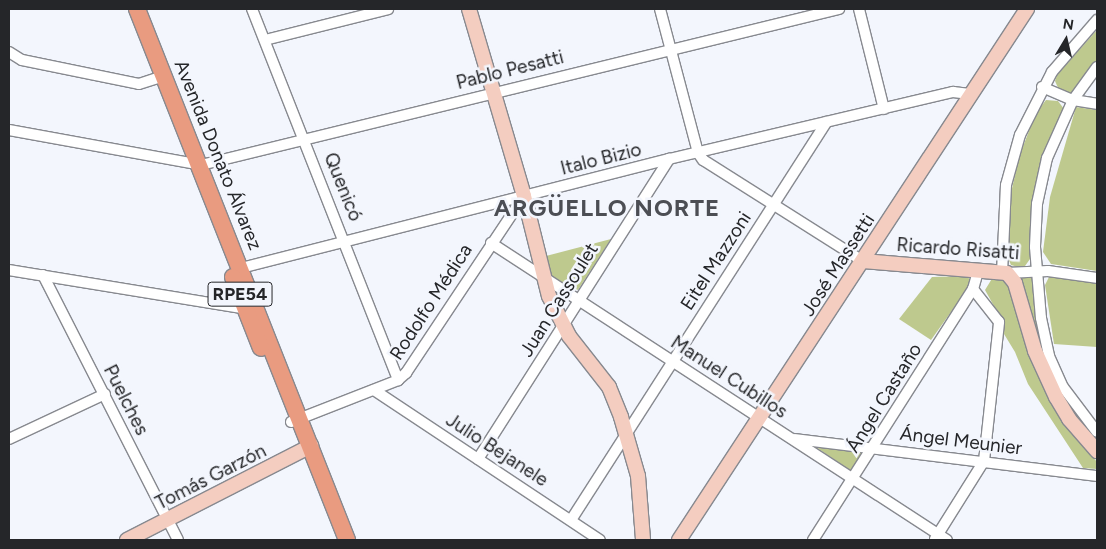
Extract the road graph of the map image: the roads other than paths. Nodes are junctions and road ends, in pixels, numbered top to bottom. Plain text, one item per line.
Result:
1 (128, 9) edge
2 (137, 9) edge
3 (252, 9) edge
4 (388, 9) edge
5 (469, 9) edge
6 (660, 9) edge
7 (839, 9) edge
8 (859, 9) edge
9 (1027, 9) edge
10 (1097, 20) edge
11 (265, 40) junction
12 (670, 48) junction
13 (9, 52) edge
14 (1097, 67) edge
15 (157, 78) junction
16 (1042, 87) junction
17 (494, 92) junction
18 (970, 94) junction
19 (1073, 100) junction
20 (1097, 104) edge
21 (884, 109) junction
22 (827, 122) junction
23 (9, 130) edge
24 (304, 138) junction
25 (698, 153) junction
26 (669, 159) junction
27 (196, 165) junction
28 (524, 196) junction
29 (773, 205) junction
30 (345, 239) junction
31 (491, 242) junction
32 (863, 260) junction
33 (242, 268) junction
34 (9, 270) edge
35 (978, 271) junction
36 (1037, 271) junction
37 (1004, 273) junction
38 (43, 275) junction
39 (1097, 278) edge
40 (544, 279) junction
41 (973, 289) junction
42 (579, 300) junction
43 (246, 310) junction
44 (563, 326) junction
45 (673, 361) junction
46 (398, 380) junction
47 (374, 390) junction
48 (105, 394) junction
49 (760, 419) junction
50 (296, 420) junction
51 (626, 432) junction
52 (1097, 432) edge
53 (9, 439) edge
54 (791, 439) junction
55 (873, 448) junction
56 (307, 449) junction
57 (1097, 451) edge
58 (478, 459) junction
59 (984, 461) junction
60 (1097, 476) edge
61 (852, 479) junction
62 (167, 520) junction
63 (571, 520) junction
64 (940, 538) edge
65 (127, 540) edge
66 (178, 540) edge
67 (337, 540) edge
68 (347, 540) edge
69 (600, 540) edge
70 (643, 540) edge
71 (679, 540) edge
72 (813, 540) edge

1 - 15 main road, Avenida Donato Álvarez / RPE54
2 - 27 main road, Avenida Donato Álvarez / RPE54
3 - 11 street, Quenicó
4 - 11 street
5 - 17 main road
6 - 12 street
7 - 12 street, Pablo Pesatti
8 - 21 street
9 - 18 main road, José Massetti
10 - 16 street
11 - 24 street, Quenicó
12 - 17 street, Pablo Pesatti
12 - 25 street
13 - 15 street
14 - 19 street
15 - 27 main road, Avenida Donato Álvarez / RPE54
16 - 19 street
16 - 37 street
17 - 24 street, Pablo Pesatti
17 - 28 main road
18 - 21 street, Italo Bizio
18 - 32 main road, José Massetti
19 - 20 street
19 - 36 street
21 - 22 street, Italo Bizio
22 - 25 street, Italo Bizio
22 - 29 street, Eitel Mazzoni
23 - 27 street
24 - 27 street, Pablo Pesatti
24 - 30 street, Quenicó
25 - 26 street, Italo Bizio
25 - 29 street, Ricardo Risatti
26 - 28 street, Italo Bizio
26 - 42 street, Juan Cassoulet
27 - 33 main road, Avenida Donato Álvarez / RPE54
27 - 43 main road, Avenida Donato Álvarez / RPE54
28 - 30 street, Italo Bizio
28 - 31 street, Rodolfo Médica
28 - 40 main road
29 - 32 street, Ricardo Risatti
29 - 45 street, Eitel Mazzoni
30 - 33 street, Italo Bizio
30 - 46 street, Quenicó
31 - 40 street, Manuel Cubillos
31 - 46 street, Rodolfo Médica
32 - 35 main road, Ricardo Risatti
32 - 49 main road, José Massetti
33 - 50 main road, Avenida Donato Álvarez / RPE54
34 - 38 street
35 - 37 main road, Ricardo Risatti
35 - 41 street, Ángel Castaño
36 - 37 street, Ricardo Risatti
36 - 39 street, Ricardo Risatti
36 - 52 street
37 - 57 main road
38 - 43 street
38 - 48 street, Puelches
40 - 42 street, Manuel Cubillos
40 - 44 main road
41 - 55 street, Ángel Castaño
41 - 59 street
42 - 44 street, Juan Cassoulet
42 - 45 street, Manuel Cubillos
43 - 50 main road, Avenida Donato Álvarez / RPE54
44 - 51 main road
44 - 58 street, Juan Cassoulet
45 - 49 street, Manuel Cubillos
45 - 51 street, Eitel Mazzoni
46 - 47 street, Rodolfo Médica
47 - 50 street, Rodolfo Médica
47 - 58 street, Julio Bejanele
48 - 53 street
48 - 62 street, Puelches
49 - 54 street, Manuel Cubillos
49 - 71 main road, José Massetti
50 - 56 main road, Avenida Donato Álvarez / RPE54
51 - 63 street, Eitel Mazzoni
51 - 70 main road
54 - 55 street, Ángel Meunier
54 - 61 street, Manuel Cubillos
55 - 59 street, Ángel Meunier
55 - 61 street, Ángel Castaño
56 - 62 main road, Tomás Garzón
56 - 67 main road, Avenida Donato Álvarez / RPE54
56 - 68 main road, Avenida Donato Álvarez / RPE54
58 - 63 street, Julio Bejanele
59 - 60 street, Ángel Meunier
59 - 64 street
61 - 64 street, Manuel Cubillos
61 - 72 street, Ángel Castaño
62 - 65 main road, Tomás Garzón
62 - 66 street, Puelches
63 - 69 street, Julio Bejanele

